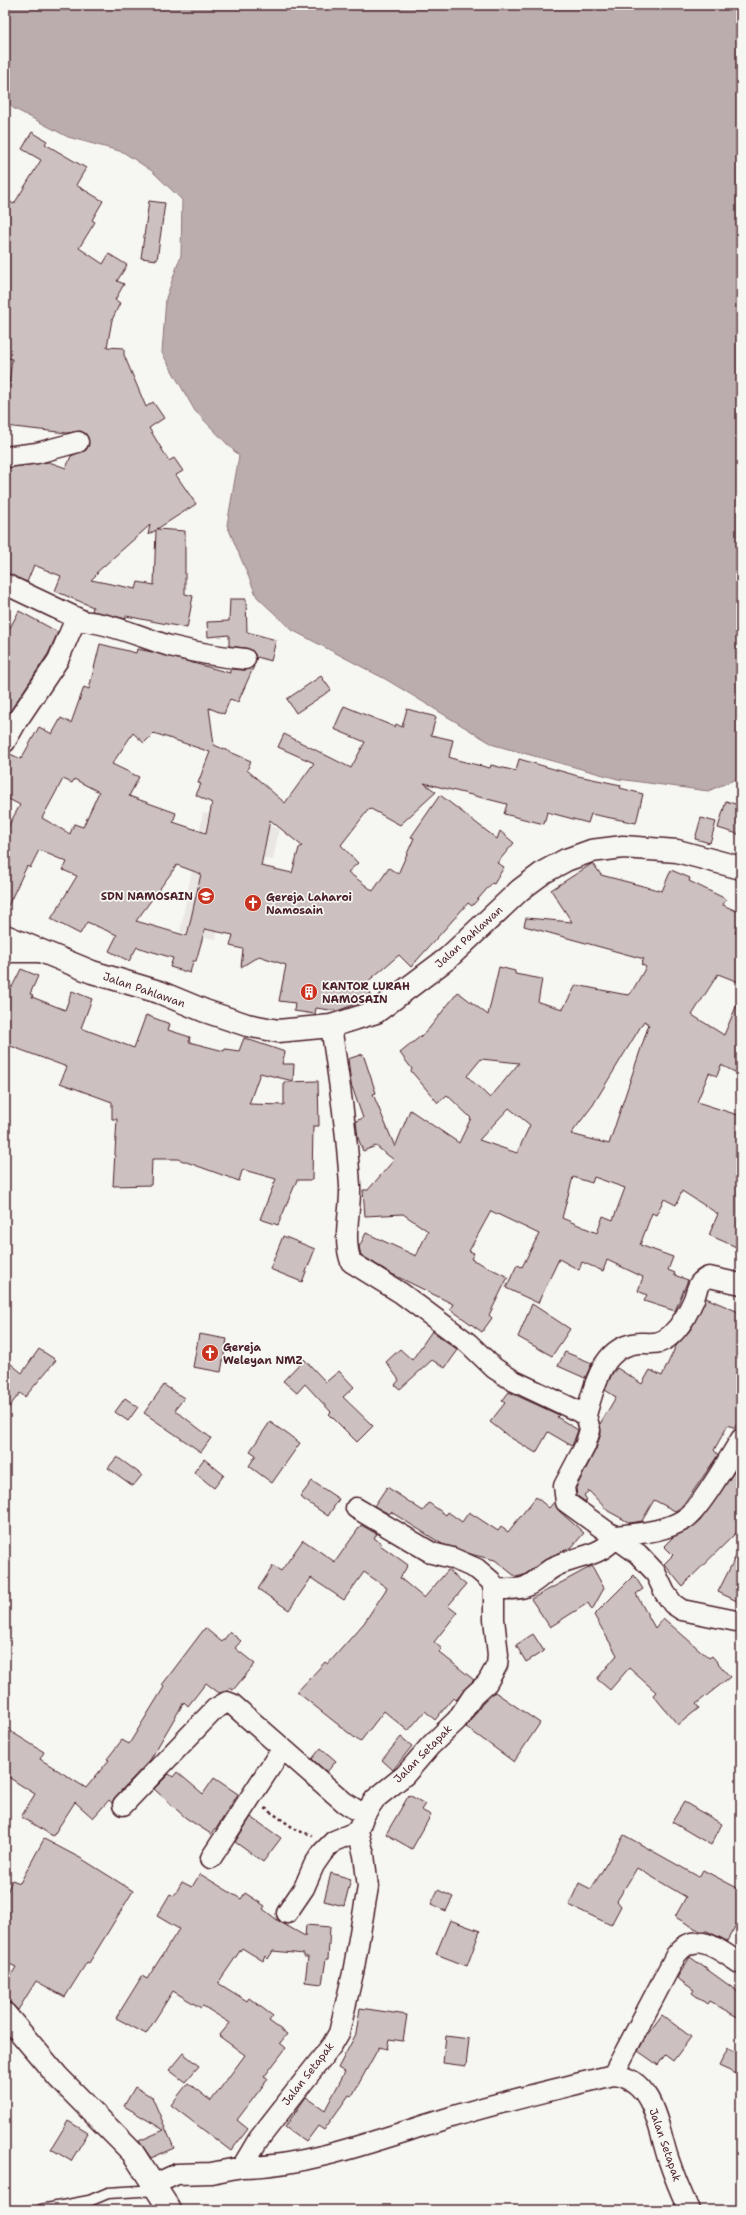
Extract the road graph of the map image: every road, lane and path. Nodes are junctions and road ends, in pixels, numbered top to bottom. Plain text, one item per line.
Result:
1 (78, 442) dead end
2 (5, 457) edge
3 (5, 584) edge
4 (81, 620) junction
5 (246, 660) dead end
6 (5, 742) edge
7 (741, 868) edge
8 (5, 936) edge
9 (5, 951) edge
10 (40, 951) junction
11 (331, 1026) junction
12 (741, 1284) edge
13 (586, 1415) junction
14 (741, 1439) edge
15 (356, 1508) dead end
16 (616, 1536) junction
17 (494, 1589) junction
18 (741, 1622) edge
19 (282, 1749) junction
20 (250, 1798) junction
21 (123, 1805) dead end
22 (361, 1823) junction
23 (334, 1841) junction
24 (210, 1858) dead end
25 (286, 1913) dead end
26 (741, 1964) edge
27 (5, 2014) edge
28 (613, 2075) junction
29 (242, 2167) junction
30 (156, 2187) junction
31 (41, 2210) edge
32 (170, 2210) edge
33 (689, 2210) edge

1 - 2 street
3 - 4 street
4 - 5 street
4 - 6 street
7 - 11 main road, Jalan Pahlawan
8 - 10 main road, Jalan Pahlawan
9 - 10 main road
10 - 11 main road, Jalan Pahlawan
11 - 13 street
12 - 13 street
13 - 16 street
14 - 16 street
15 - 17 street
16 - 17 street
16 - 18 street
17 - 22 street, Jalan Setapak
19 - 20 street
19 - 21 street
19 - 22 street
20 - 23 path
20 - 24 street
22 - 23 street
22 - 29 street, Jalan Setapak
23 - 25 street
26 - 28 street
27 - 30 main road
28 - 29 street, Jalan Setapak
28 - 33 street, Jalan Setapak
29 - 30 street, Jalan Setapak
30 - 31 lane
30 - 32 main road

